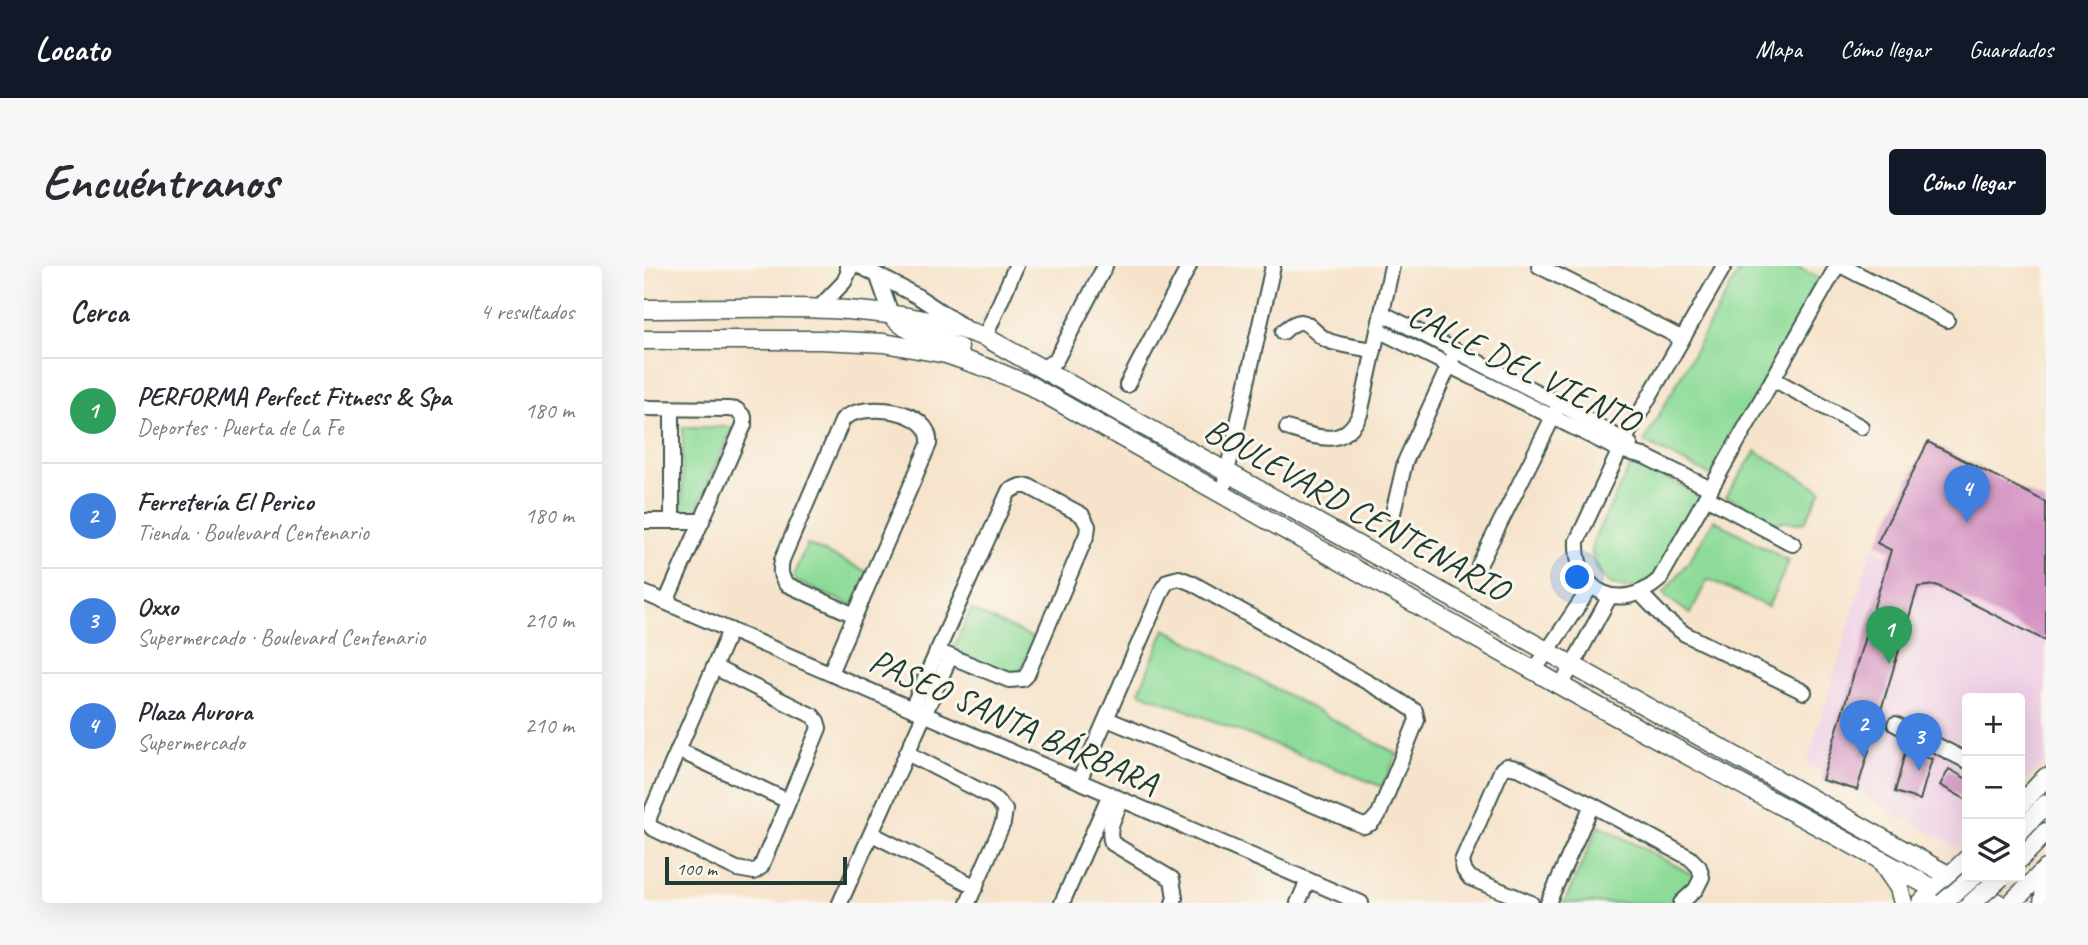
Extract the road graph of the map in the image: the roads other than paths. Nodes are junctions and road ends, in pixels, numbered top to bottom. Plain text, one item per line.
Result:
1 (847, 266) edge
2 (860, 266) edge
3 (1016, 266) edge
4 (1105, 266) edge
5 (1189, 266) edge
6 (1273, 266) edge
7 (1392, 266) edge
8 (1539, 266) edge
9 (1724, 266) edge
10 (1839, 266) edge
11 (878, 276) junction
12 (644, 309) edge
13 (817, 310) junction
14 (1382, 313) junction
15 (891, 314) junction
16 (1947, 320) dead end
17 (1378, 330) junction
18 (1283, 332) dead end
19 (979, 335) junction
20 (1681, 338) junction
21 (644, 340) edge
22 (1374, 350) junction
23 (1456, 352) junction
24 (1448, 366) junction
25 (1052, 368) junction
26 (993, 370) junction
27 (1773, 379) junction
28 (1127, 385) dead end
29 (1560, 404) junction
30 (644, 408) edge
31 (672, 409) junction
32 (1553, 418) junction
33 (1861, 427) dead end
34 (1287, 428) dead end
35 (1622, 445) junction
36 (1227, 472) junction
37 (1708, 493) junction
38 (1223, 495) junction
39 (1393, 513) dead end
40 (644, 522) edge
41 (672, 522) junction
42 (702, 522) junction
43 (1793, 544) dead end
44 (1479, 565) dead end
45 (1592, 585) junction
46 (644, 593) edge
47 (1640, 593) junction
48 (1610, 596) junction
49 (666, 602) junction
50 (854, 615) junction
51 (730, 630) junction
52 (1546, 651) junction
53 (943, 654) junction
54 (1573, 666) junction
55 (714, 667) junction
56 (1534, 671) junction
57 (830, 673) junction
58 (1561, 686) junction
59 (1804, 692) dead end
60 (918, 710) junction
61 (1107, 719) junction
62 (1895, 724) dead end
63 (678, 750) junction
64 (907, 753) junction
65 (1962, 758) edge
66 (2046, 777) edge
67 (1079, 781) junction
68 (1116, 797) junction
69 (2025, 797) edge
70 (788, 801) junction
71 (2046, 804) edge
72 (1592, 805) junction
73 (2025, 826) edge
74 (2046, 832) edge
75 (872, 834) junction
76 (2025, 854) edge
77 (1880, 860) junction
78 (1962, 864) edge
79 (2025, 869) edge
80 (2046, 873) edge
81 (1949, 877) junction
82 (1308, 880) junction
83 (1964, 882) edge
84 (1996, 882) edge
85 (976, 887) junction
86 (1939, 896) edge
87 (840, 903) edge
88 (968, 903) edge
89 (1062, 903) edge
90 (1172, 903) edge
91 (1298, 903) edge
92 (1361, 903) edge
93 (1531, 903) edge
94 (1548, 903) edge
95 (1681, 903) edge
96 (1903, 903) edge
97 (1921, 903) edge
98 (1960, 903) edge
99 (1972, 903) edge
100 (1998, 903) edge
101 (2011, 903) edge
102 (2043, 903) edge

1 - 13 street
2 - 11 street
3 - 19 street
4 - 25 street
5 - 28 street
6 - 36 street
7 - 14 street
8 - 20 street
9 - 20 street
10 - 16 street
10 - 27 street
11 - 15 street
11 - 19 street
12 - 13 main road, BOULEVARD CENTENARIO
13 - 15 main road, BOULEVARD CENTENARIO
14 - 17 street
14 - 23 street, CALLE DEL VIENTO
15 - 19 main road, BOULEVARD CENTENARIO
15 - 26 main road
17 - 22 street
17 - 24 street, CALLE DEL VIENTO
18 - 22 street
19 - 25 main road, BOULEVARD CENTENARIO
20 - 35 street
21 - 26 main road, BOULEVARD CENTENARIO
22 - 34 street
23 - 24 street
23 - 29 street, CALLE DEL VIENTO
24 - 32 street, CALLE DEL VIENTO
24 - 39 street
25 - 36 main road, BOULEVARD CENTENARIO
26 - 38 main road, BOULEVARD CENTENARIO
27 - 33 street
27 - 37 street
29 - 32 street
29 - 35 street, CALLE DEL VIENTO
30 - 31 street
31 - 41 street
31 - 42 street
32 - 35 street, CALLE DEL VIENTO
32 - 44 street
35 - 37 street, CALLE DEL VIENTO
35 - 45 street
36 - 38 street
36 - 52 main road, BOULEVARD CENTENARIO
37 - 43 street, CALLE DEL VIENTO
37 - 47 street
38 - 56 main road, BOULEVARD CENTENARIO
40 - 41 street
41 - 42 street
42 - 49 street
45 - 48 street
45 - 52 street
46 - 49 street, PASEO SANTA BÁRBARA
47 - 48 street
47 - 59 street
48 - 54 street
49 - 51 street, PASEO SANTA BÁRBARA
50 - 50 street
50 - 57 street
51 - 55 street
51 - 57 street, PASEO SANTA BÁRBARA
52 - 54 main road, BOULEVARD CENTENARIO
52 - 56 street
53 - 53 street
53 - 60 street
54 - 58 street
54 - 81 main road, BOULEVARD CENTENARIO
55 - 63 street
55 - 70 street
56 - 58 main road, BOULEVARD CENTENARIO
57 - 60 street, PASEO SANTA BÁRBARA
58 - 77 main road, BOULEVARD CENTENARIO
60 - 64 street
60 - 67 street, PASEO SANTA BÁRBARA
61 - 61 street
61 - 67 street
62 - 65 street
63 - 70 street
63 - 70 street
64 - 75 street
64 - 85 street
66 - 69 main road
67 - 68 street, PASEO SANTA BÁRBARA
68 - 82 street, PASEO SANTA BÁRBARA
68 - 89 street
68 - 90 street
71 - 73 main road
72 - 93 street
72 - 94 street
72 - 95 street
74 - 76 main road
75 - 85 street
75 - 87 street
77 - 86 main road, BOULEVARD CENTENARIO
77 - 96 main road
78 - 81 main road
79 - 80 main road
80 - 101 main road
80 - 102 main road
81 - 86 main road
81 - 100 main road, BOULEVARD CENTENARIO
82 - 91 street
82 - 92 street, PASEO SANTA BÁRBARA
83 - 86 main road, bridge
84 - 99 main road, bridge
85 - 88 street
86 - 97 main road
86 - 98 main road, BOULEVARD CENTENARIO

